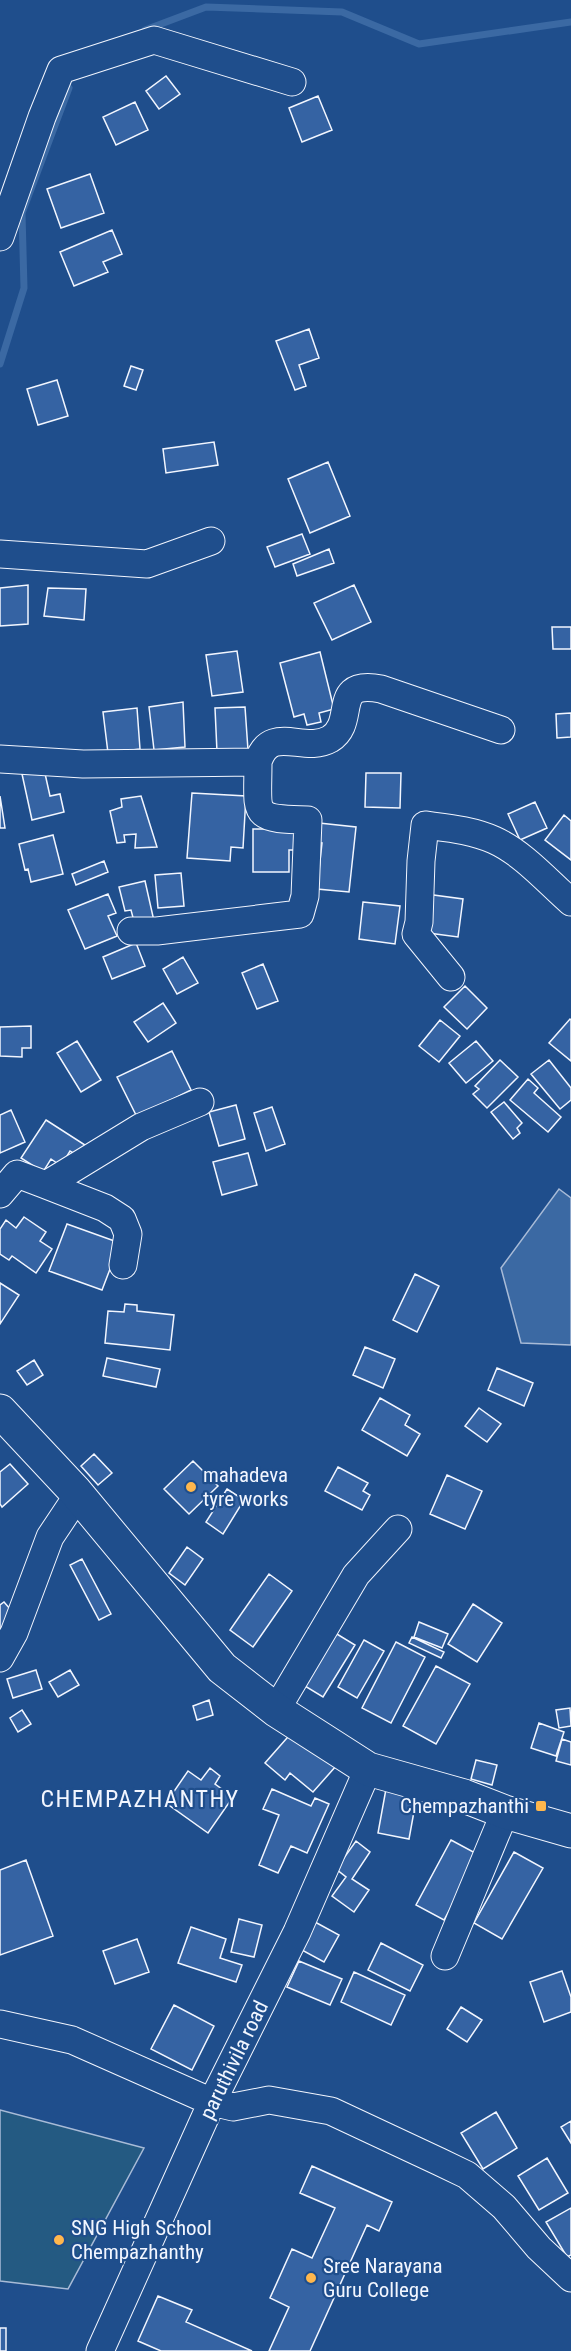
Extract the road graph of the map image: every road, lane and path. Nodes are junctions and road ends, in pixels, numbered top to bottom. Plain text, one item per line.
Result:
1 (292, 82) dead end
2 (0, 237) edge
3 (211, 541) dead end
4 (0, 554) edge
5 (501, 730) dead end
6 (0, 759) edge
7 (258, 762) junction
8 (571, 902) edge
9 (131, 931) dead end
10 (451, 977) dead end
11 (200, 1102) dead end
12 (46, 1185) junction
13 (0, 1194) edge
14 (123, 1265) dead end
15 (0, 1411) edge
16 (78, 1495) junction
17 (398, 1529) dead end
18 (0, 1658) edge
19 (276, 1710) junction
20 (368, 1769) junction
21 (505, 1812) junction
22 (571, 1831) edge
23 (445, 1956) dead end
24 (0, 2024) edge
25 (212, 2102) junction
26 (571, 2278) edge
27 (100, 2351) edge

1 - 2 street
3 - 4 street
5 - 7 street
6 - 7 street
7 - 9 street
8 - 10 street
11 - 12 street
12 - 13 street
12 - 14 street
15 - 16 main road
16 - 18 street
16 - 19 main road
17 - 19 street
19 - 20 main road
20 - 21 main road
20 - 25 street, paruthivila road
21 - 22 main road
21 - 23 street
24 - 25 street
25 - 26 street
25 - 27 street, paruthivila road

